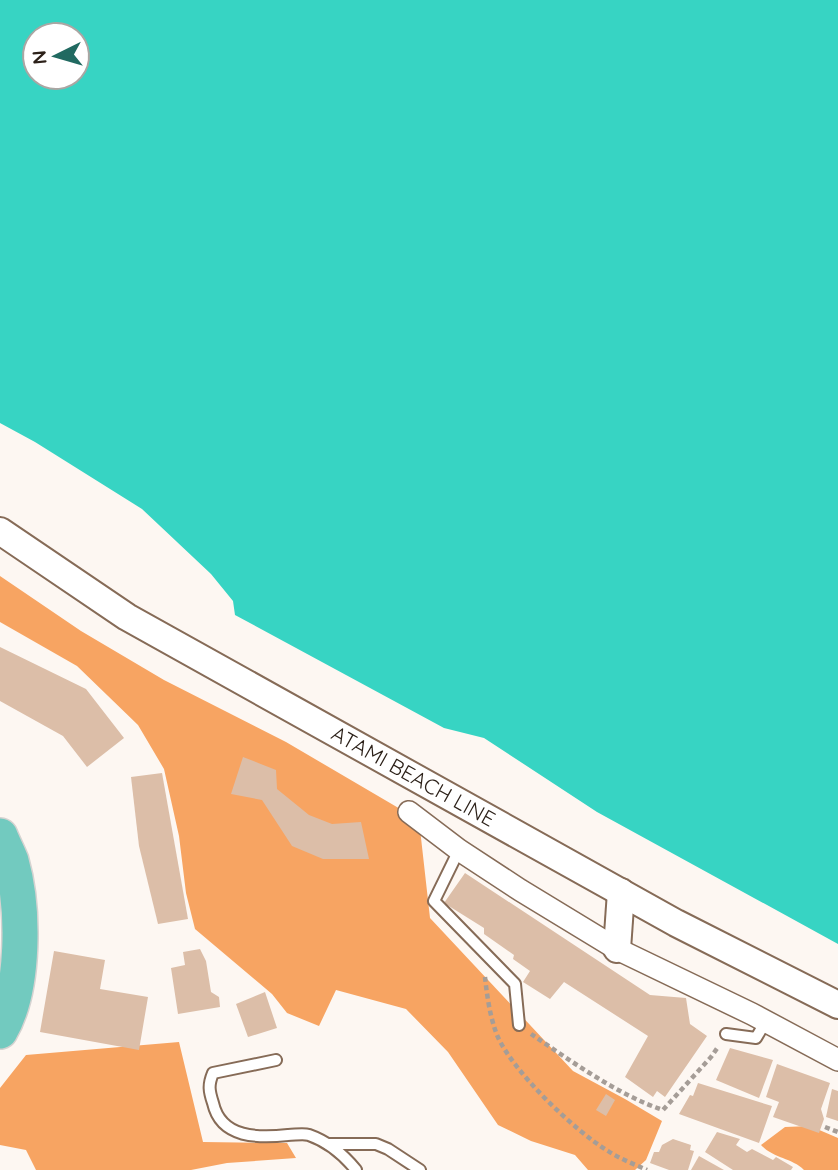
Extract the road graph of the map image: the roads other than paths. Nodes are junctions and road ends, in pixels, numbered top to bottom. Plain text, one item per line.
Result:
1 (0, 531) edge
2 (409, 812) dead end
3 (0, 836) edge
4 (459, 850) junction
5 (621, 892) junction
6 (617, 949) junction
7 (838, 1006) edge
8 (766, 1021) junction
9 (519, 1025) road end
10 (0, 1031) edge
11 (726, 1034) road end
12 (275, 1060) dead end
13 (838, 1060) edge
14 (328, 1144) junction
15 (356, 1170) edge
16 (420, 1170) edge

1 - 5 street, ATAMI BEACH LINE
2 - 4 street
3 - 10 highway
4 - 6 street
4 - 9 lane
5 - 6 street
5 - 7 street, ATAMI BEACH LINE
6 - 8 street
8 - 11 lane
8 - 13 street
12 - 14 lane
14 - 15 lane
14 - 16 lane

